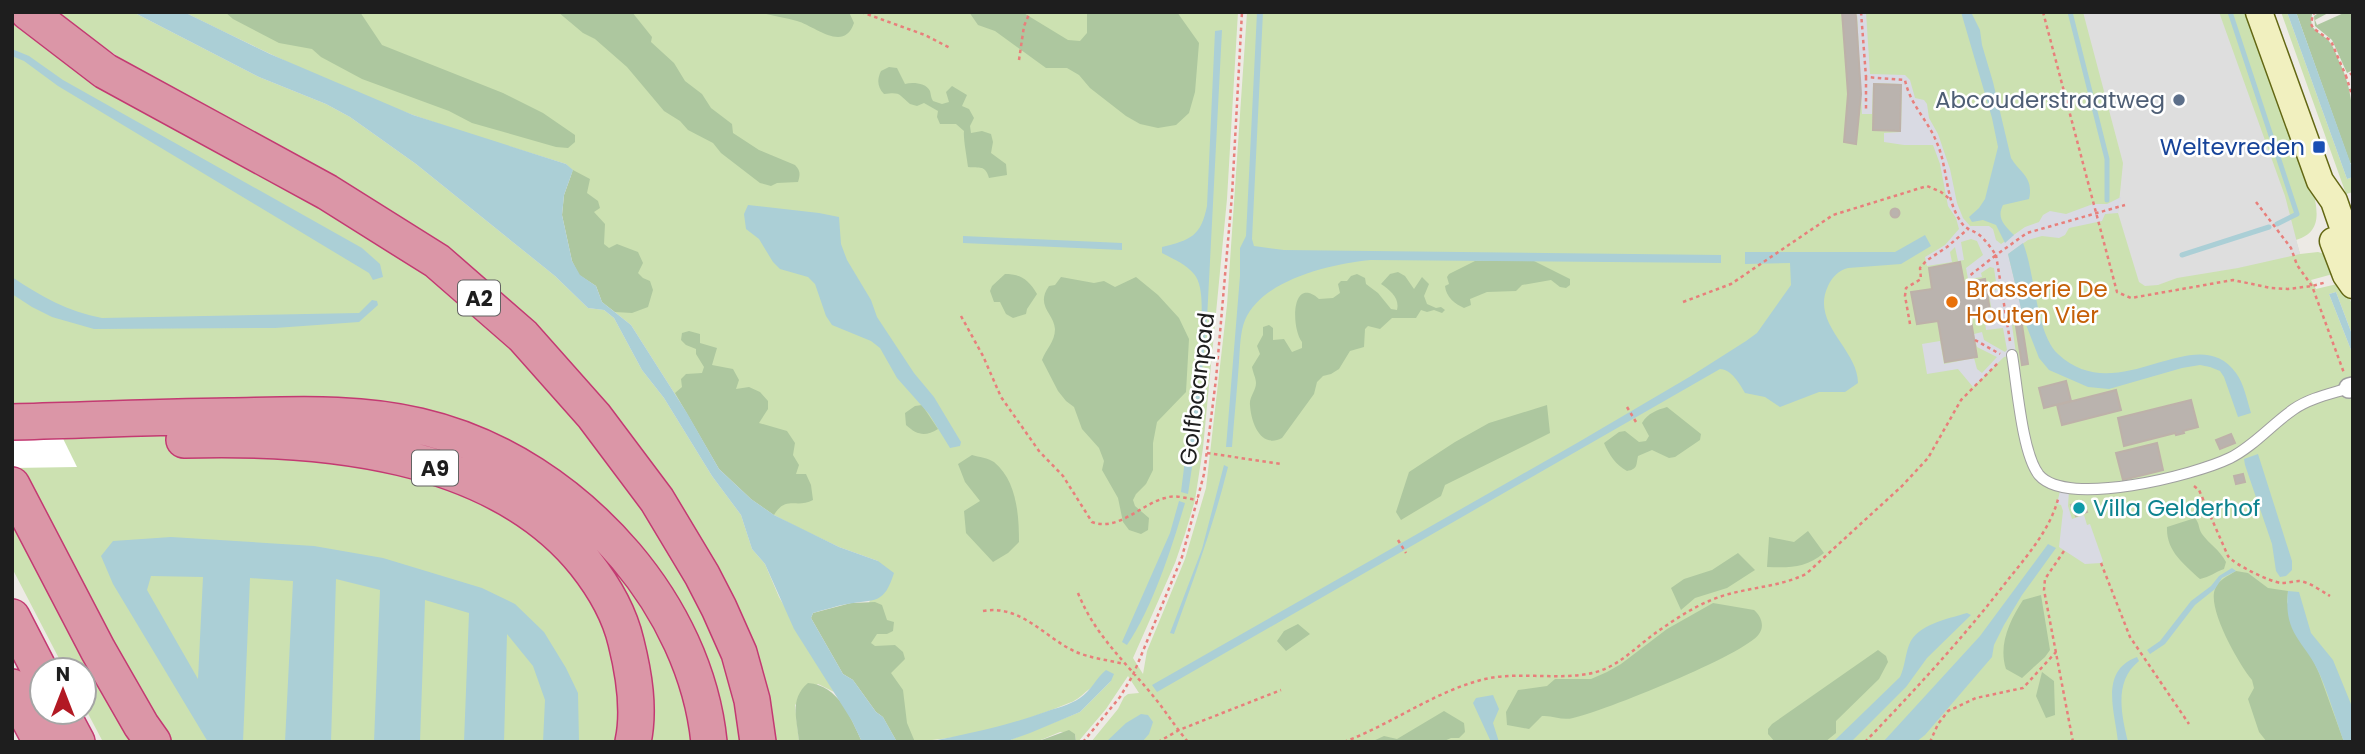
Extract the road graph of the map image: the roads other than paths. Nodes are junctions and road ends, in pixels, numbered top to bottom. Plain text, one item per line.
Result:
1 (28, 12) edge
2 (2259, 12) edge
3 (2320, 181) junction
4 (2353, 256) edge
5 (2353, 285) edge
6 (2012, 355) road end
7 (2351, 387) edge
8 (12, 422) edge
9 (61, 432) junction
10 (12, 445) edge
11 (12, 485) edge
12 (12, 617) edge
13 (32, 656) edge
14 (12, 687) edge
15 (68, 726) edge
16 (41, 742) edge
17 (77, 742) edge
18 (153, 742) edge
19 (633, 742) edge
20 (709, 742) edge
21 (758, 742) edge

1 - 21 highway, A2
2 - 3 street
3 - 4 street
3 - 5 street
6 - 7 lane
8 - 9 highway, A9
9 - 10 highway, A9
9 - 19 highway, A9
9 - 20 highway
11 - 18 highway
12 - 13 highway
14 - 16 highway
15 - 17 highway

